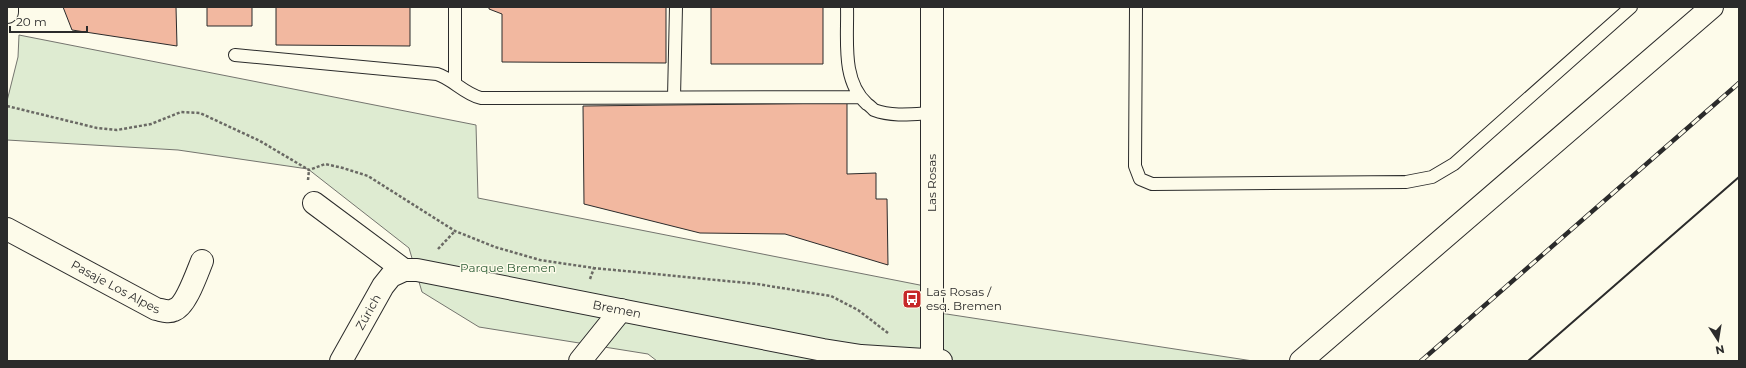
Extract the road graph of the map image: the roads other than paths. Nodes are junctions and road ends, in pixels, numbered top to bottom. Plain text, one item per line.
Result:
1 (7, 7) edge
2 (455, 7) edge
3 (676, 7) edge
4 (847, 7) edge
5 (932, 7) edge
6 (1136, 7) edge
7 (1631, 7) edge
8 (1712, 7) edge
9 (7, 12) edge
10 (235, 55) dead end
11 (454, 82) junction
12 (674, 97) junction
13 (860, 97) junction
14 (932, 113) junction
15 (314, 203) dead end
16 (7, 229) edge
17 (202, 261) dead end
18 (404, 270) junction
19 (621, 310) junction
20 (929, 360) edge
21 (341, 361) edge
22 (580, 361) edge
23 (1301, 361) edge

1 - 9 street
2 - 11 lane
3 - 12 lane
4 - 13 lane
5 - 14 street, Las Rosas
6 - 7 lane
8 - 23 street
10 - 11 lane
11 - 12 lane
12 - 13 lane
13 - 14 lane
14 - 20 street, Las Rosas
15 - 18 street
16 - 17 street, Pasaje Los Alpes
18 - 19 street, Bremen
18 - 21 street, Zúrich
19 - 20 street, Bremen
19 - 22 street

